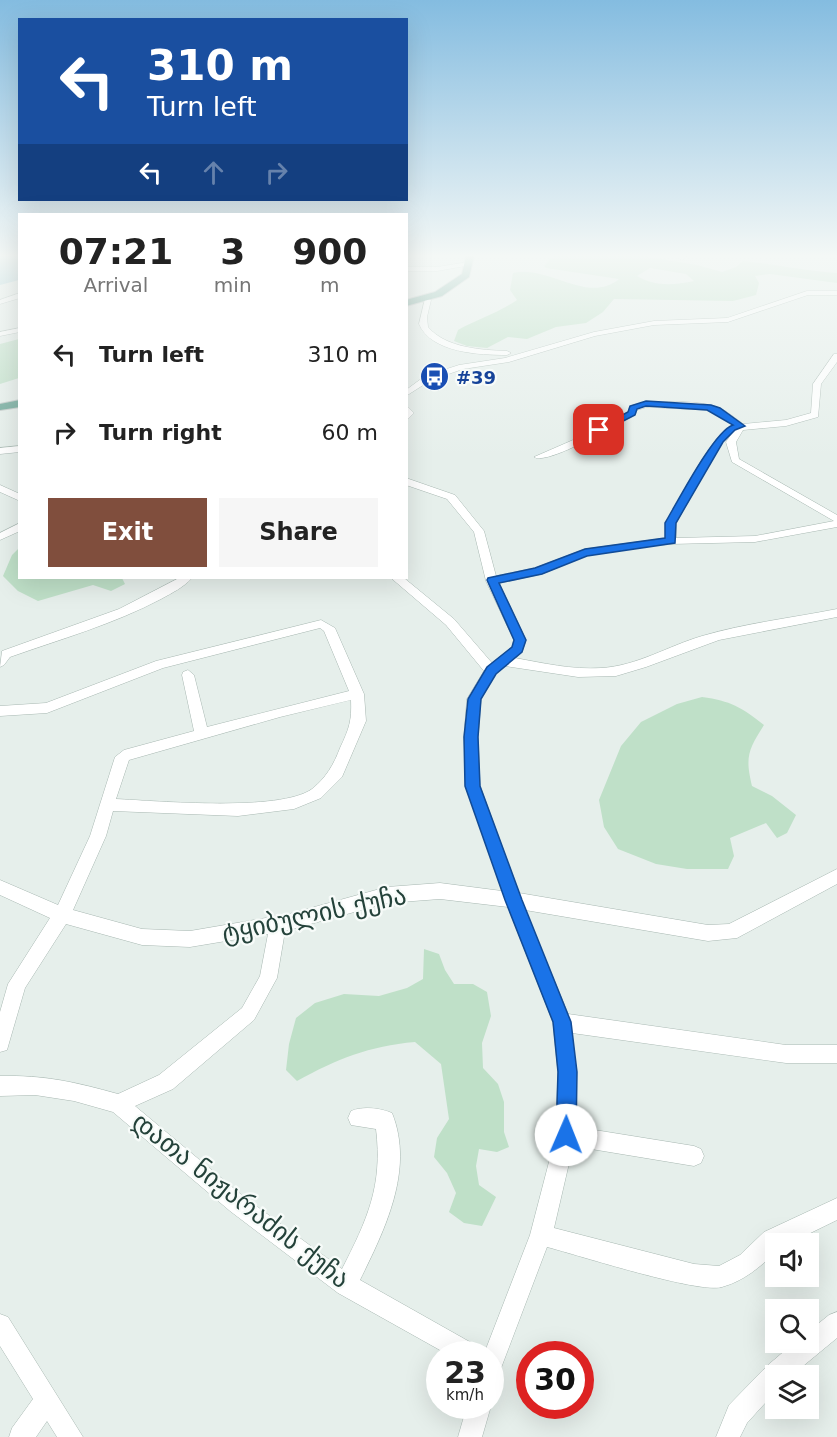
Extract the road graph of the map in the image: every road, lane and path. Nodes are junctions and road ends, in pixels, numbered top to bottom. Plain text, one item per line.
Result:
1 (423, 323) edge
2 (649, 323) edge
3 (18, 330) edge
4 (0, 334) edge
5 (534, 353) junction
6 (837, 356) edge
7 (428, 378) junction
8 (408, 380) edge
9 (408, 393) edge
10 (18, 403) edge
11 (0, 406) edge
12 (740, 426) junction
13 (18, 449) edge
14 (0, 452) edge
15 (539, 457) dead end
16 (408, 482) edge
17 (0, 488) edge
18 (18, 497) edge
19 (837, 519) edge
20 (837, 525) edge
21 (18, 527) edge
22 (0, 537) edge
23 (671, 541) junction
24 (184, 579) edge
25 (398, 579) edge
26 (492, 580) junction
27 (837, 613) edge
28 (2, 655) edge
29 (497, 666) junction
30 (188, 675) dead end
31 (357, 694) junction
32 (0, 711) edge
33 (202, 735) junction
34 (109, 805) junction
35 (837, 876) edge
36 (0, 886) edge
37 (513, 900) junction
38 (62, 915) junction
39 (278, 924) junction
40 (562, 1022) junction
41 (0, 1043) edge
42 (837, 1054) edge
43 (0, 1086) edge
44 (118, 1104) junction
45 (358, 1118) dead end
46 (566, 1135) junction
47 (694, 1156) dead end
48 (837, 1209) edge
49 (541, 1235) junction
50 (345, 1285) junction
51 (837, 1323) edge
52 (0, 1325) edge
53 (446, 1341) edge
54 (501, 1341) edge
55 (47, 1401) junction
56 (475, 1419) edge
57 (21, 1437) edge
58 (71, 1437) edge
59 (470, 1437) edge
60 (728, 1437) edge

1 - 5 street
2 - 5 street
3 - 4 street
5 - 7 street
6 - 12 street
7 - 8 street
7 - 9 street
10 - 11 main road
12 - 15 street
12 - 19 street
12 - 23 street
13 - 14 street
16 - 26 street
17 - 18 street
20 - 23 street
21 - 22 street
23 - 26 street
24 - 28 street
25 - 29 street
26 - 29 street
27 - 29 street
29 - 37 street
30 - 33 street
31 - 32 street
31 - 33 street
31 - 34 street
33 - 34 street
34 - 38 street
35 - 37 street, ტყიბულის ქუჩა
36 - 38 street, ტყიბულის ქუჩა
37 - 39 street, ტყიბულის ქუჩა
37 - 40 street
38 - 39 street, ტყიბულის ქუჩა
38 - 41 street
39 - 44 street
40 - 42 street
40 - 46 street
43 - 44 street, დათა ნიჟარაძის ქუჩა
44 - 50 street, დათა ნიჟარაძის ქუჩა
45 - 50 street
46 - 47 street
46 - 49 street
48 - 49 street
49 - 54 street
50 - 53 street, დათა ნიჟარაძის ქუჩა
51 - 60 street
52 - 55 street
55 - 57 street
55 - 58 street
56 - 59 street

